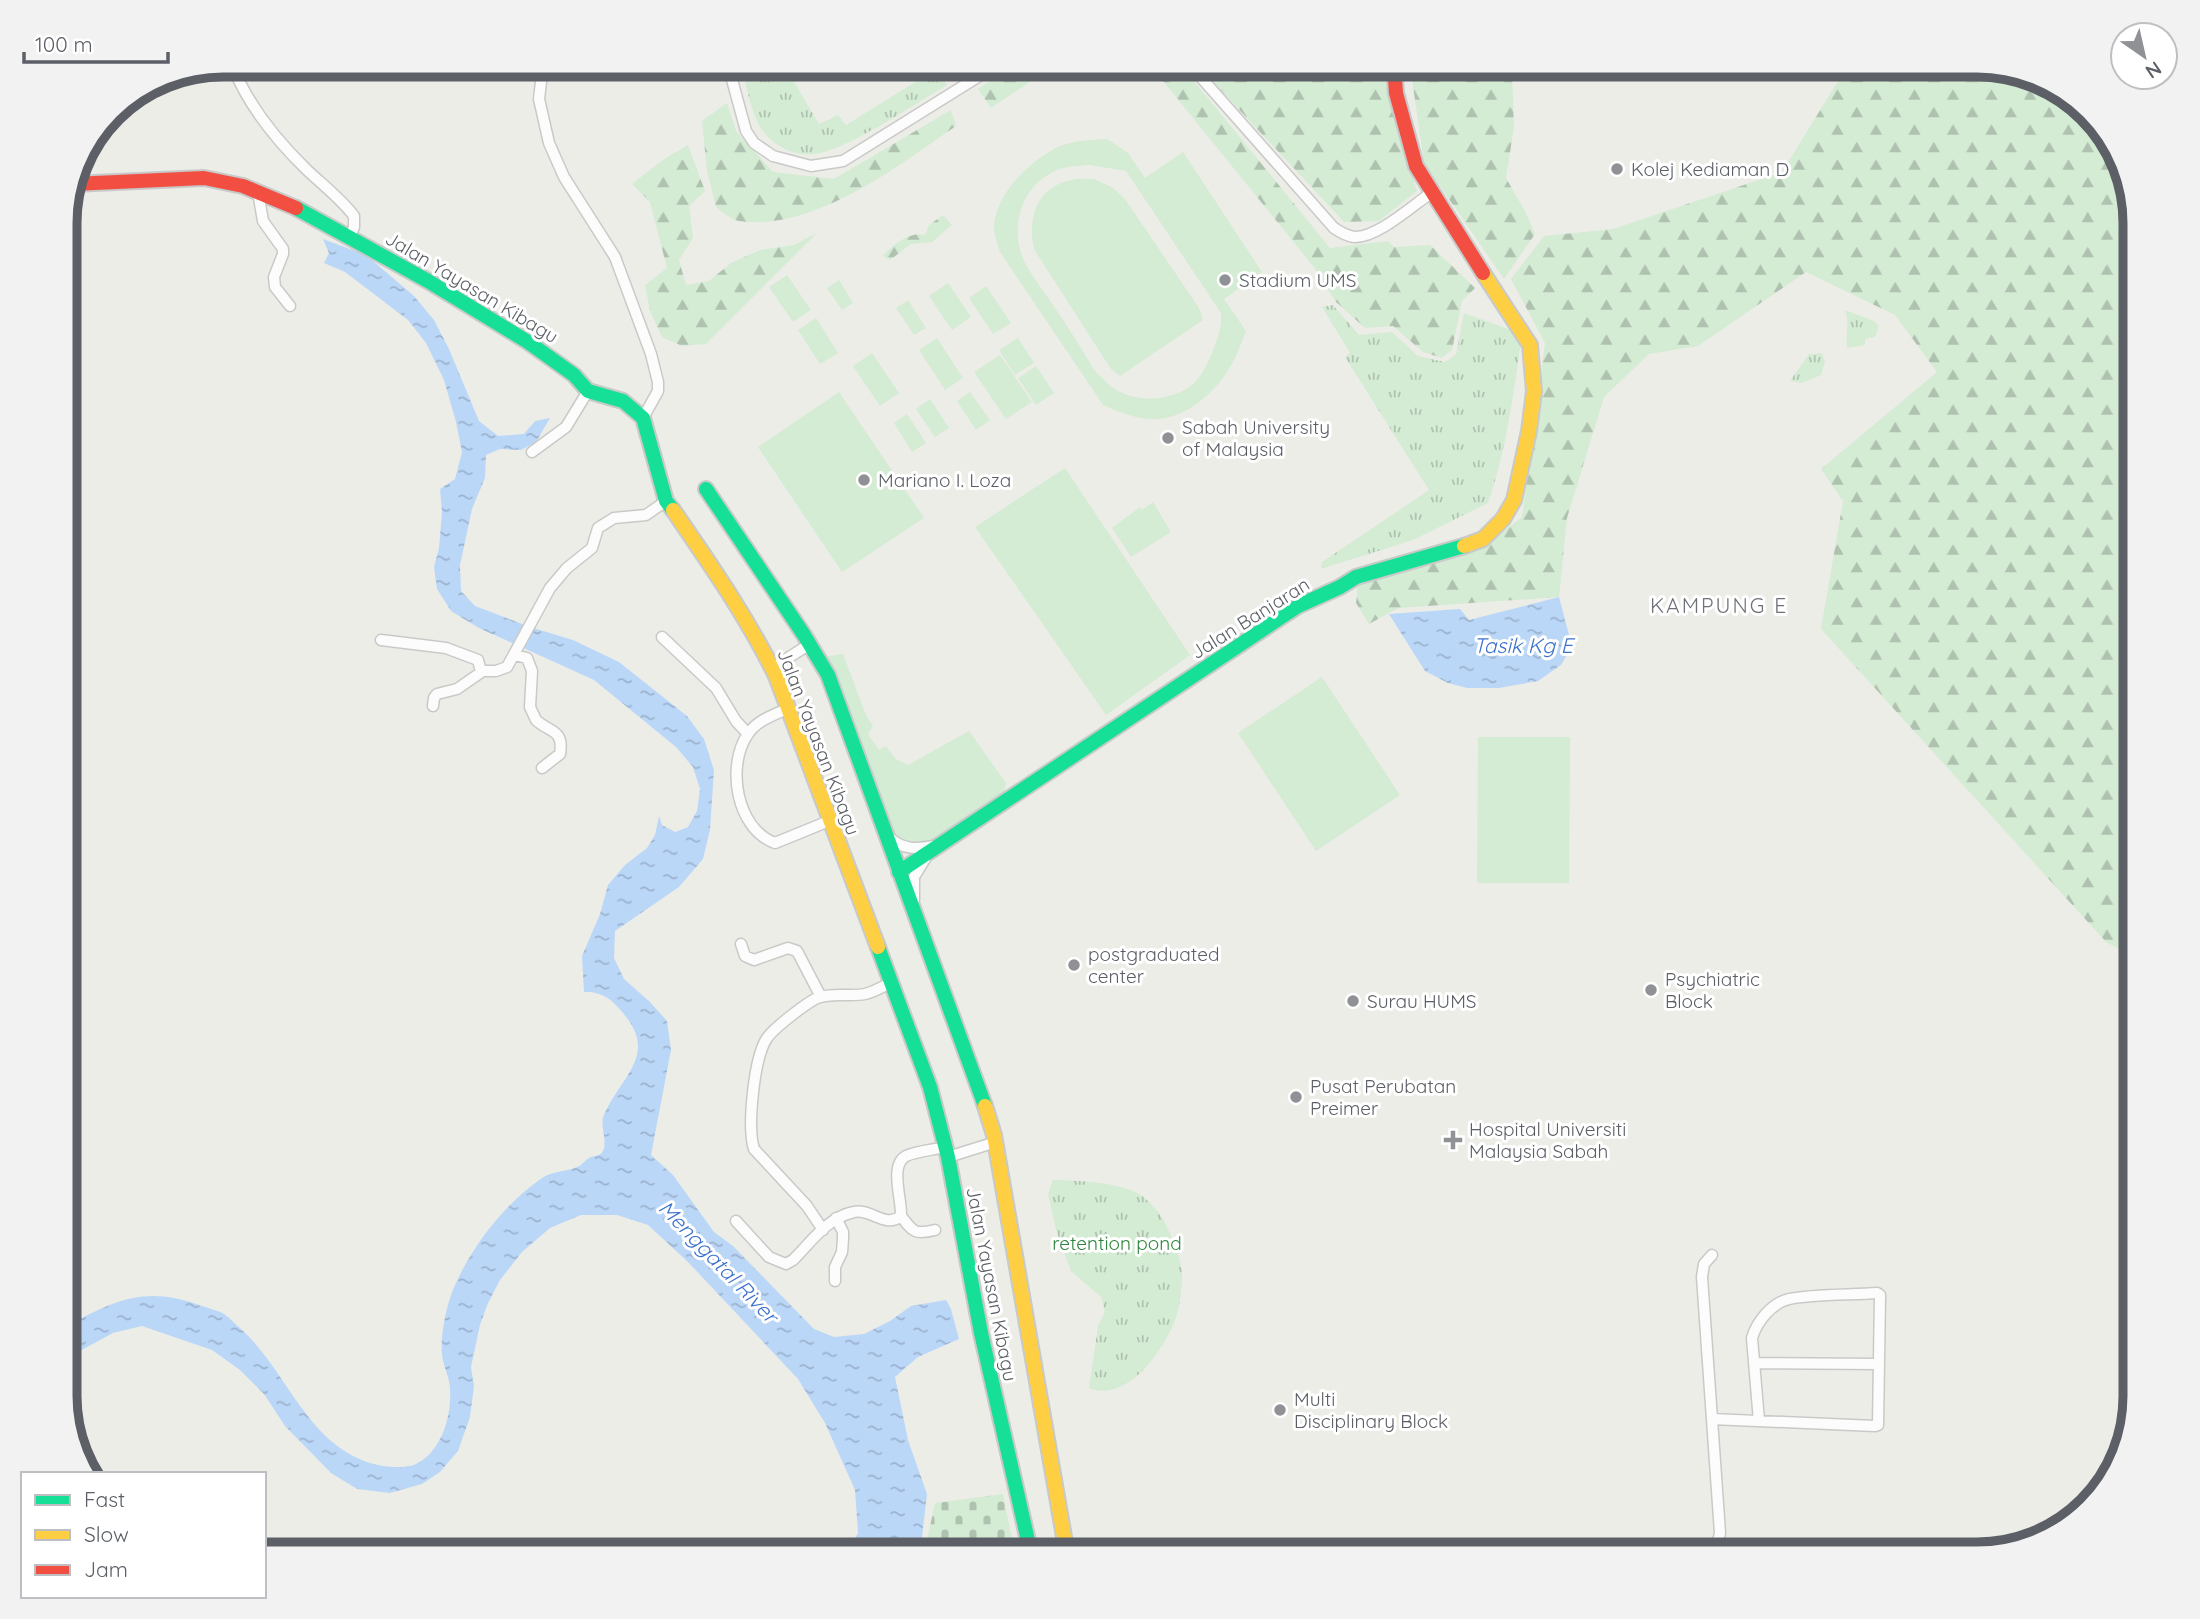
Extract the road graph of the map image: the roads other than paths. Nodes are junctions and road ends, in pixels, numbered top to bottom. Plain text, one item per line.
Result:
1 (237, 77) edge
2 (542, 77) edge
3 (731, 77) edge
4 (978, 77) edge
5 (1201, 77) edge
6 (1395, 77) edge
7 (83, 184) edge
8 (258, 192) junction
9 (1431, 193) junction
10 (350, 237) junction
11 (290, 306) dead end
12 (588, 391) junction
13 (643, 418) junction
14 (532, 452) dead end
15 (706, 489) dead end
16 (666, 500) junction
17 (662, 637) dead end
18 (381, 640) dead end
19 (810, 644) junction
20 (516, 652) junction
21 (772, 668) junction
22 (481, 672) junction
23 (433, 706) dead end
24 (789, 708) junction
25 (748, 734) junction
26 (541, 768) dead end
27 (830, 821) junction
28 (887, 835) junction
29 (938, 845) junction
30 (899, 872) junction
31 (914, 911) junction
32 (741, 944) dead end
33 (890, 983) junction
34 (821, 997) junction
35 (996, 1142) junction
36 (947, 1152) junction
37 (901, 1216) junction
38 (836, 1218) junction
39 (736, 1221) dead end
40 (823, 1230) junction
41 (935, 1230) dead end
42 (1712, 1255) dead end
43 (835, 1281) dead end
44 (1754, 1363) junction
45 (1880, 1364) junction
46 (1712, 1419) junction
47 (1759, 1421) junction
48 (1028, 1542) edge
49 (1065, 1542) edge
50 (1718, 1542) edge

1 - 10 street
2 - 13 street
3 - 4 street
5 - 9 street
6 - 9 street, Jalan Banjaran
7 - 8 street, Jalan Yayasan Kibagu
8 - 10 street, Jalan Yayasan Kibagu
8 - 11 street
9 - 29 street, Jalan Banjaran
10 - 12 street, Jalan Yayasan Kibagu
12 - 13 street, Jalan Yayasan Kibagu
12 - 14 street
13 - 16 street, Jalan Yayasan Kibagu
15 - 19 street
16 - 20 street
16 - 21 street, Jalan Yayasan Kibagu
17 - 25 street
18 - 22 street
19 - 21 street
19 - 28 street
20 - 22 street
20 - 26 street
21 - 24 street, Jalan Yayasan Kibagu
22 - 23 street
24 - 25 street
24 - 27 street, Jalan Yayasan Kibagu
25 - 27 street
27 - 33 street, Jalan Yayasan Kibagu
28 - 29 street
28 - 30 street
29 - 30 street, Jalan Banjaran
29 - 31 street
30 - 31 street
31 - 35 street
32 - 34 street
33 - 34 street
33 - 36 street, Jalan Yayasan Kibagu
34 - 40 street
35 - 36 street
35 - 49 street
36 - 37 street
36 - 48 street, Jalan Yayasan Kibagu
37 - 38 street
37 - 41 street
38 - 40 street
38 - 43 street
39 - 40 street
42 - 46 street
44 - 45 street
44 - 45 street
44 - 47 street
45 - 47 street
46 - 47 street
46 - 50 street

